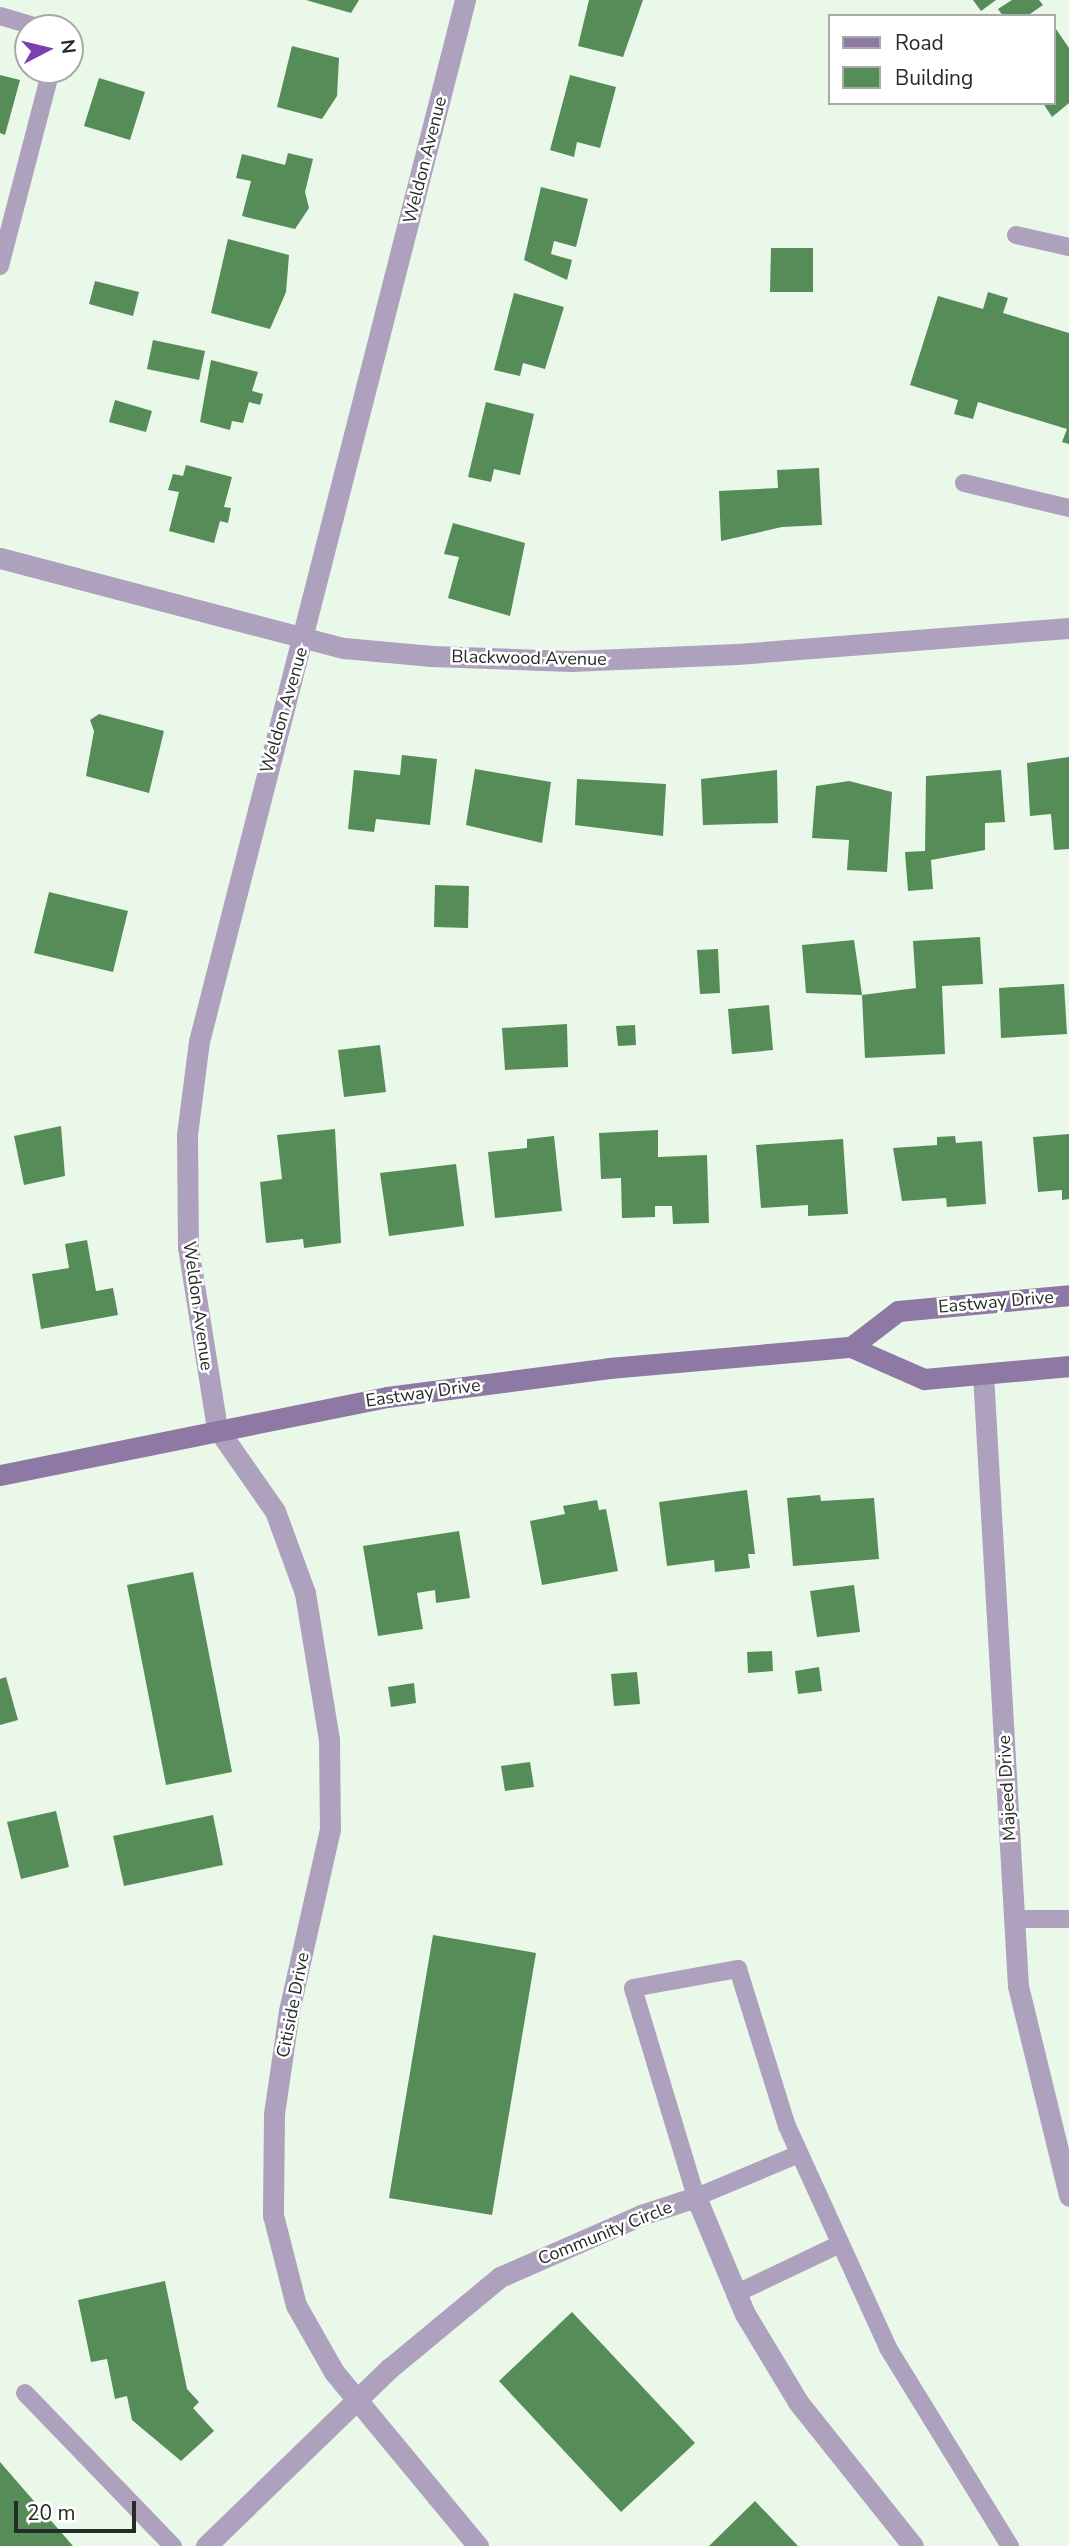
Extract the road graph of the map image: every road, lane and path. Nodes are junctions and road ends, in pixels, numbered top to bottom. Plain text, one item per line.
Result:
1 (465, 0) edge
2 (47, 84) edge
3 (1016, 235) dead end
4 (1069, 247) edge
5 (0, 266) edge
6 (964, 483) dead end
7 (1069, 508) edge
8 (0, 558) edge
9 (1069, 628) edge
10 (304, 638) junction
11 (1069, 1295) edge
12 (851, 1346) junction
13 (1069, 1366) edge
14 (984, 1374) junction
15 (217, 1428) junction
16 (0, 1475) edge
17 (1014, 1919) junction
18 (1069, 1919) edge
19 (799, 2154) junction
20 (1069, 2196) edge
21 (696, 2197) junction
22 (840, 2244) junction
23 (735, 2294) junction
24 (26, 2393) dead end
25 (355, 2401) junction
26 (173, 2546) edge
27 (206, 2546) edge
28 (478, 2546) edge
29 (913, 2546) edge
30 (1010, 2546) edge

1 - 10 street, Weldon Avenue
2 - 5 lane
3 - 4 lane
6 - 7 lane
8 - 10 street, Blackwood Avenue
9 - 10 street, Blackwood Avenue
10 - 15 street, Weldon Avenue
11 - 12 main road, Eastway Drive
12 - 14 main road, Eastway Drive
12 - 15 main road, Eastway Drive
13 - 14 main road, Eastway Drive
14 - 17 street, Majeed Drive
15 - 16 main road, Eastway Drive
15 - 25 street, Citiside Drive
17 - 18 lane
17 - 20 street, Majeed Drive
19 - 21 lane
19 - 21 lane
19 - 22 lane
21 - 23 street
21 - 25 street, Community Circle
22 - 23 lane
22 - 30 lane
23 - 29 street
24 - 26 lane
25 - 27 street, Community Circle
25 - 28 street, Citiside Drive

